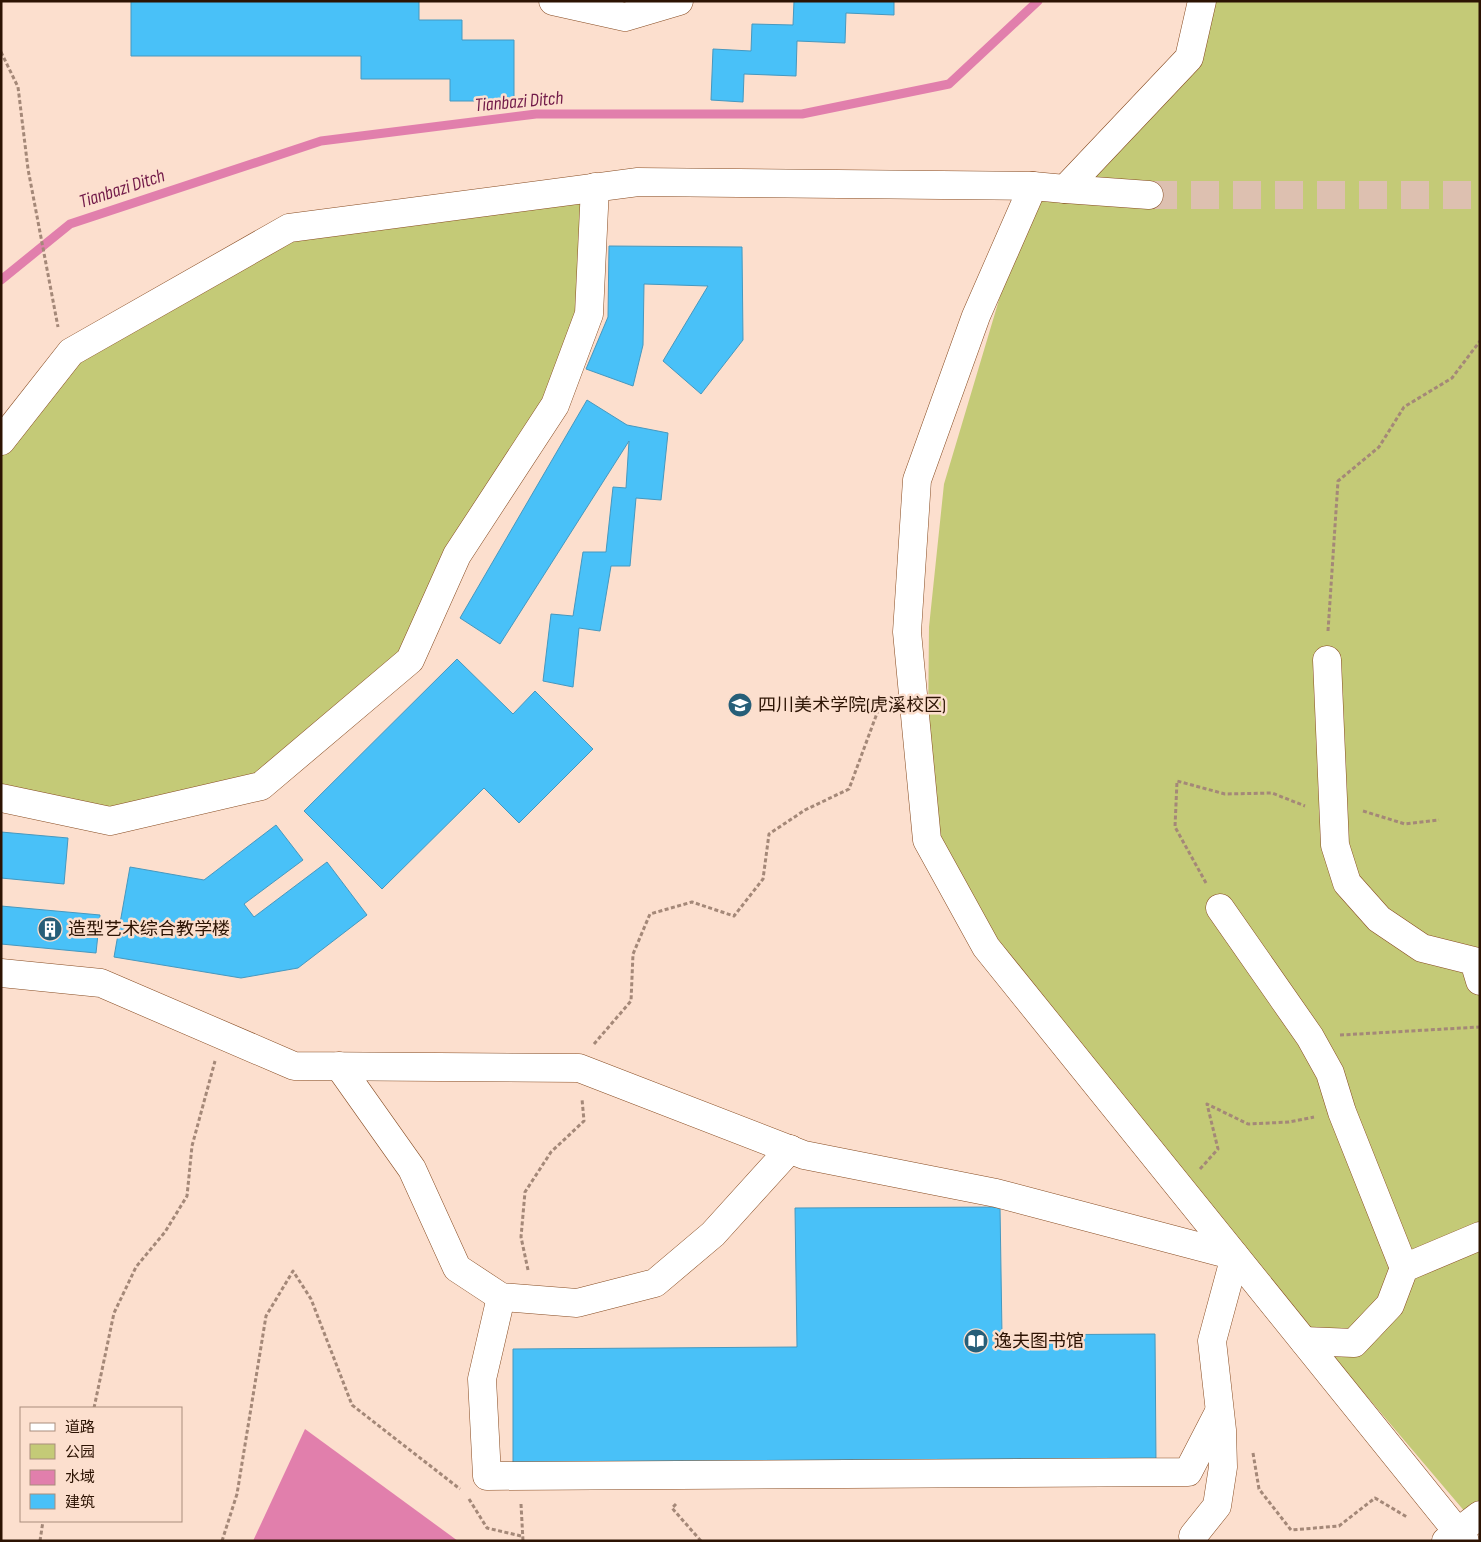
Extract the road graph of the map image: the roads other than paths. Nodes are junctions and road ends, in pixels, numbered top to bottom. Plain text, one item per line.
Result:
1 (553, 1) edge
2 (679, 1) edge
3 (1202, 1) edge
4 (1033, 186) junction
5 (595, 188) junction
6 (1065, 189) junction
7 (1150, 195) tunnel mouth
8 (1, 441) edge
9 (1326, 660) road end
10 (1, 798) edge
11 (1220, 908) road end
12 (1, 973) edge
13 (1480, 981) edge
14 (339, 1066) junction
15 (790, 1150) junction
16 (1480, 1236) edge
17 (1235, 1256) junction
18 (1404, 1268) junction
19 (508, 1298) junction
20 (1304, 1341) junction
21 (1219, 1412) junction
22 (1480, 1515) edge
23 (1454, 1533) edge
24 (1193, 1536) dead end

1 - 2 lane
3 - 6 lane
4 - 5 lane
4 - 6 lane
4 - 17 lane
5 - 8 lane
5 - 10 lane
6 - 7 lane
9 - 13 lane
11 - 18 lane
12 - 14 lane
14 - 15 lane
14 - 19 lane
15 - 17 lane
15 - 19 lane
16 - 18 lane
17 - 20 lane
17 - 21 lane
18 - 20 lane
19 - 21 lane
20 - 23 lane
21 - 24 lane
22 - 23 lane

